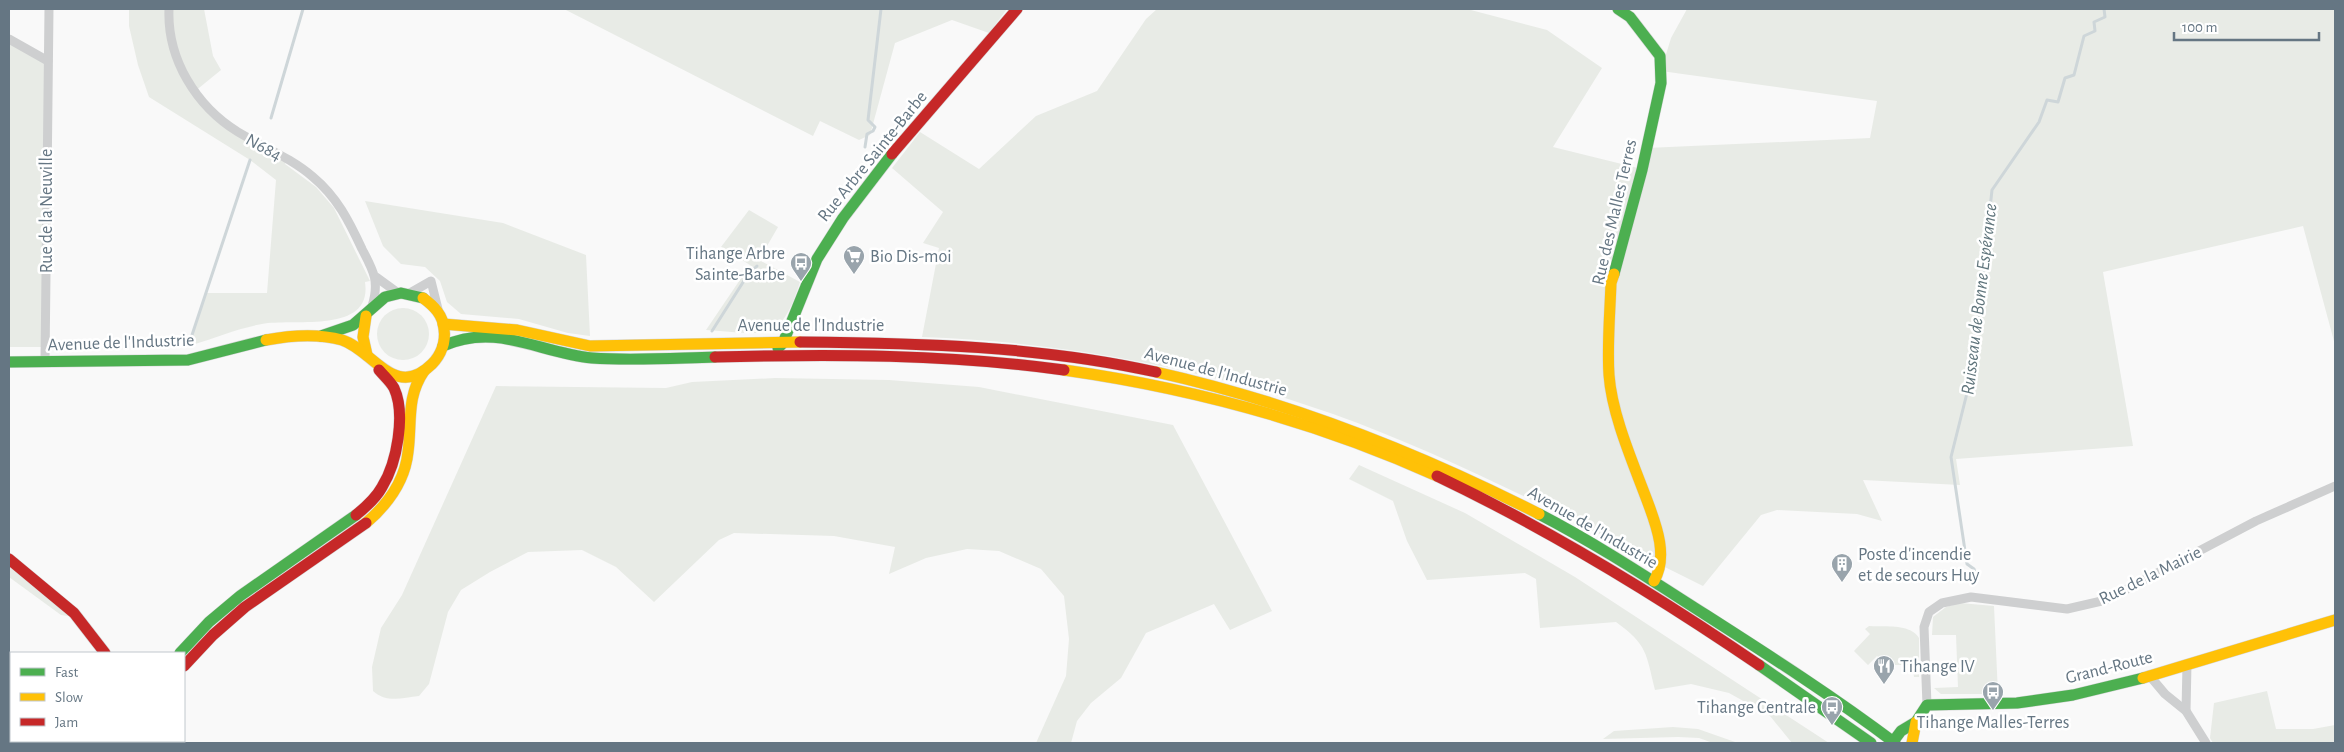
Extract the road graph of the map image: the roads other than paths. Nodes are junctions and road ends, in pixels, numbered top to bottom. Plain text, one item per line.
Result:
1 (49, 9) edge
2 (169, 9) edge
3 (1017, 9) edge
4 (1618, 9) edge
5 (9, 40) edge
6 (48, 61) junction
7 (376, 277) junction
8 (398, 293) junction
9 (410, 293) junction
10 (369, 312) junction
11 (441, 318) junction
12 (321, 336) junction
13 (783, 342) junction
14 (443, 346) junction
15 (770, 356) junction
16 (370, 359) junction
17 (9, 362) edge
18 (45, 362) junction
19 (424, 371) junction
20 (2335, 486) edge
21 (9, 559) edge
22 (1631, 582) junction
23 (1654, 582) junction
24 (1665, 601) junction
25 (2335, 620) edge
26 (104, 652) edge
27 (181, 652) edge
28 (2187, 664) junction
29 (185, 665) edge
30 (2149, 675) junction
31 (1927, 705) junction
32 (2186, 711) junction
33 (1916, 722) junction
34 (1894, 741) edge
35 (1871, 743) edge
36 (1912, 743) edge
37 (2206, 743) edge

1 - 6 street, Rue de la Neuville
2 - 7 street, N684 / N684
3 - 13 main road, Rue Arbre Sainte-Barbe
4 - 23 main road, Rue des Malles Terres
5 - 6 street
6 - 18 street, Rue de la Neuville
7 - 8 street, N684 / N684
7 - 10 street
8 - 9 main road
8 - 10 main road
9 - 11 main road
9 - 11 street
10 - 12 main road
10 - 16 main road
11 - 13 main road, Avenue de l'Industrie
11 - 14 main road
12 - 16 main road
12 - 18 main road, Avenue de l'Industrie
13 - 15 main road
13 - 23 main road, Avenue de l'Industrie
14 - 15 main road, Avenue de l'Industrie
14 - 19 main road
15 - 22 main road, Avenue de l'Industrie
16 - 19 main road
16 - 27 main road
17 - 18 main road, Avenue de l'Industrie
19 - 29 main road
20 - 31 street, Rue de la Mairie
21 - 26 main road
22 - 23 main road
22 - 24 main road, Avenue de l'Industrie
23 - 24 main road
23 - 34 main road, Avenue de l'Industrie
24 - 35 main road, Avenue de l'Industrie
25 - 28 main road, Grand-Route
28 - 30 main road, Grand-Route
28 - 32 street
30 - 31 main road, Grand-Route
30 - 32 street
31 - 33 main road
32 - 37 street
33 - 34 main road
33 - 36 main road

